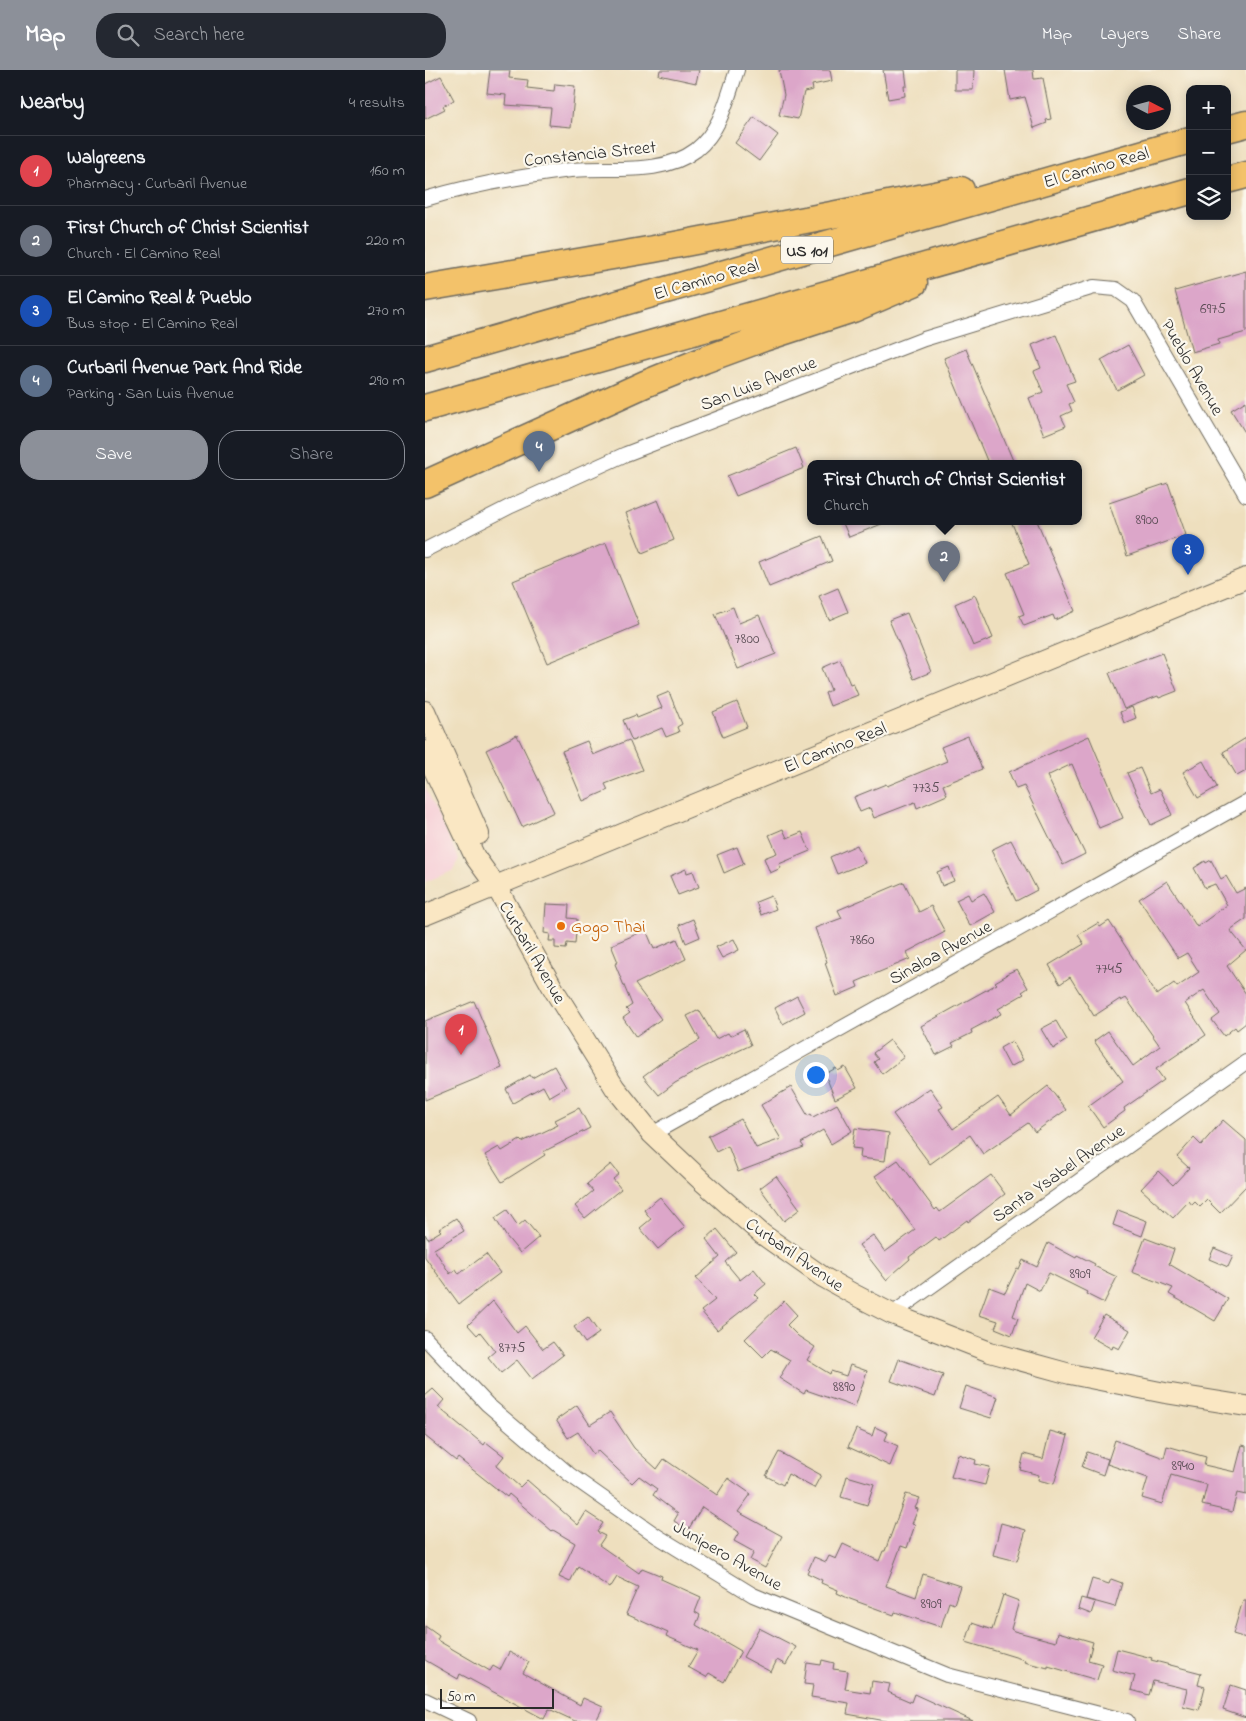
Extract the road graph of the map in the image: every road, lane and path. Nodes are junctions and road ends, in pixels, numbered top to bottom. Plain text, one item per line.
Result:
1 (737, 70) edge
2 (1246, 124) edge
3 (1231, 128) edge
4 (1186, 141) edge
5 (1121, 160) junction
6 (1246, 175) edge
7 (1231, 179) edge
8 (1186, 192) edge
9 (425, 199) edge
10 (1018, 239) junction
11 (425, 288) edge
12 (1116, 289) joint
13 (425, 360) edge
14 (425, 408) edge
15 (425, 484) edge
16 (1246, 495) edge
17 (425, 550) edge
18 (1246, 578) edge
19 (425, 710) edge
20 (425, 751) edge
21 (1246, 802) edge
22 (496, 886) junction
23 (425, 915) edge
24 (1246, 1062) edge
25 (652, 1134) junction
26 (892, 1314) junction
27 (425, 1338) edge
28 (1246, 1406) edge
29 (425, 1700) edge
30 (469, 1721) edge
31 (1127, 1721) edge

1 - 9 street, Constancia Street
2 - 3 highway
4 - 5 highway, El Camino Real / US 101
5 - 11 highway
5 - 13 highway, El Camino Real / US 101
6 - 7 highway
8 - 10 highway
10 - 14 highway
10 - 15 highway
12 - 16 street, Pueblo Avenue
12 - 17 street, San Luis Avenue
18 - 22 main road, El Camino Real
19 - 22 main road, Curbaril Avenue
20 - 22 main road, Curbaril Avenue
21 - 25 street, Sinaloa Avenue
22 - 23 main road, El Camino Real
22 - 25 main road, Curbaril Avenue
24 - 26 street, Santa Ysabel Avenue
25 - 26 main road, Curbaril Avenue
26 - 28 main road, Curbaril Avenue
27 - 31 street, Junipero Avenue
29 - 30 street

